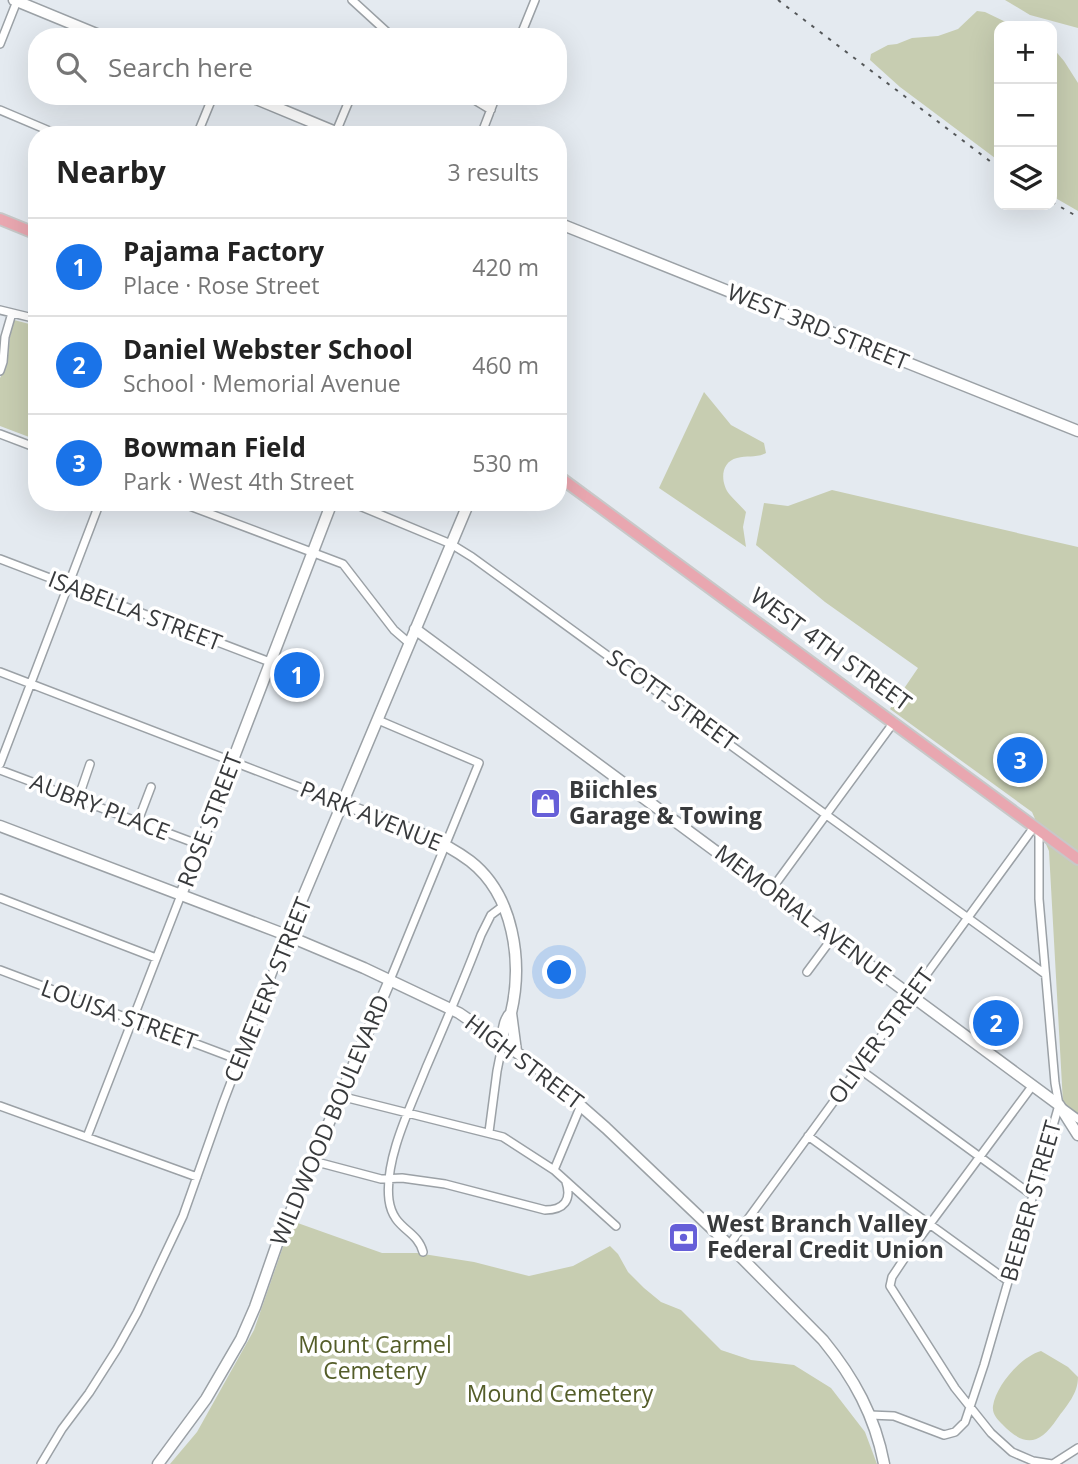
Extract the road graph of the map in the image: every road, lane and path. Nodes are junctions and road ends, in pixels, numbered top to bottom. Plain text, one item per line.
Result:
1 (352, 0) edge
2 (535, 0) edge
3 (16, 1) edge
4 (82, 28) edge
5 (381, 28) edge
6 (524, 28) edge
7 (0, 44) edge
8 (209, 105) edge
9 (271, 105) edge
10 (348, 105) edge
11 (483, 105) edge
12 (493, 105) edge
13 (0, 110) edge
14 (491, 110) junction
15 (38, 126) edge
16 (201, 126) edge
17 (322, 126) edge
18 (341, 126) edge
19 (485, 126) edge
20 (0, 219) edge
21 (567, 227) edge
22 (28, 230) edge
23 (0, 310) edge
24 (12, 313) junction
25 (28, 317) edge
26 (0, 371) edge
27 (1078, 431) edge
28 (0, 434) edge
29 (28, 445) edge
30 (567, 483) edge
31 (97, 511) edge
32 (202, 511) edge
33 (328, 511) edge
34 (372, 511) edge
35 (465, 511) edge
36 (451, 544) junction
37 (312, 553) junction
38 (0, 559) edge
39 (69, 585) junction
40 (415, 629) junction
41 (410, 643) junction
42 (270, 662) junction
43 (0, 673) edge
44 (32, 685) junction
45 (378, 720) junction
46 (895, 722) junction
47 (232, 761) junction
48 (0, 764) edge
49 (90, 764) dead end
50 (0, 770) edge
51 (151, 787) dead end
52 (78, 799) junction
53 (343, 804) junction
54 (827, 814) junction
55 (138, 821) junction
56 (0, 826) edge
57 (1037, 828) junction
58 (200, 845) junction
59 (444, 846) junction
60 (1078, 859) edge
61 (771, 890) junction
62 (181, 895) junction
63 (0, 898) edge
64 (503, 906) junction
65 (967, 918) junction
66 (288, 935) junction
67 (833, 937) junction
68 (156, 958) junction
69 (0, 970) edge
70 (807, 972) dead end
71 (1045, 974) junction
72 (390, 980) junction
73 (911, 995) junction
74 (451, 1008) junction
75 (511, 1013) junction
76 (133, 1020) junction
77 (503, 1041) junction
78 (516, 1051) junction
79 (239, 1060) junction
80 (858, 1068) junction
81 (1032, 1085) junction
82 (340, 1096) junction
83 (581, 1105) junction
84 (1059, 1105) junction
85 (0, 1106) edge
86 (408, 1113) junction
87 (1078, 1119) edge
88 (489, 1132) junction
89 (1078, 1135) edge
90 (808, 1136) junction
91 (87, 1137) junction
92 (979, 1157) junction
93 (313, 1161) junction
94 (554, 1170) junction
95 (197, 1177) junction
96 (388, 1179) junction
97 (566, 1182) junction
98 (1032, 1195) junction
99 (929, 1225) junction
100 (616, 1226) dead end
101 (729, 1245) junction
102 (423, 1252) dead end
103 (1008, 1281) junction
104 (970, 1409) junction
105 (870, 1415) junction
106 (1078, 1448) edge
107 (41, 1464) edge
108 (158, 1464) edge
109 (884, 1464) edge
110 (1053, 1464) edge

1 - 5 street
2 - 6 street
3 - 4 street
3 - 7 street
8 - 16 street
9 - 17 street
10 - 18 street
11 - 14 street
12 - 14 street
13 - 15 street
14 - 19 street
20 - 22 main road
21 - 27 street, WEST 3RD STREET
23 - 24 street
24 - 25 street
24 - 26 street
28 - 29 street
30 - 46 main road, WEST 4TH STREET
31 - 39 street
32 - 37 street
33 - 37 street, ROSE STREET
34 - 36 street, SCOTT STREET
35 - 36 street, CEMETERY STREET
36 - 40 street, CEMETERY STREET
36 - 54 street, SCOTT STREET
37 - 41 street
37 - 42 street, ROSE STREET
38 - 39 street, ISABELLA STREET
39 - 42 street, ISABELLA STREET
39 - 44 street
40 - 41 street, CEMETERY STREET
40 - 61 street, MEMORIAL AVENUE
41 - 45 street, CEMETERY STREET
42 - 47 street, ROSE STREET
43 - 44 street, PARK AVENUE
44 - 47 street, PARK AVENUE
44 - 48 street
45 - 53 street, CEMETERY STREET
45 - 59 street, WILDWOOD BOULEVARD
46 - 54 street
46 - 57 main road, WEST 4TH STREET
47 - 53 street, PARK AVENUE
47 - 58 street, ROSE STREET
49 - 52 street
50 - 52 street, AUBRY PLACE
51 - 55 street
52 - 55 street, AUBRY PLACE
53 - 59 street, PARK AVENUE
53 - 66 street, CEMETERY STREET
54 - 61 street
54 - 65 street, SCOTT STREET
55 - 58 street, AUBRY PLACE
56 - 62 street, HIGH STREET
57 - 60 main road, WEST 4TH STREET
57 - 65 street, OLIVER STREET
57 - 71 street, BEEBER STREET
58 - 62 street, ROSE STREET
59 - 64 street, PARK AVENUE
59 - 72 street, WILDWOOD BOULEVARD
61 - 67 street, MEMORIAL AVENUE
62 - 66 street, HIGH STREET
62 - 68 street, ROSE STREET
63 - 68 street
64 - 74 street
64 - 75 street, PARK AVENUE
65 - 71 street, SCOTT STREET
65 - 73 street, OLIVER STREET
66 - 72 street, HIGH STREET
66 - 79 street, CEMETERY STREET
67 - 70 street
67 - 73 street, MEMORIAL AVENUE
68 - 76 street, ROSE STREET
69 - 76 street, LOUISA STREET
71 - 84 street, BEEBER STREET
72 - 74 street, HIGH STREET
72 - 82 street, WILDWOOD BOULEVARD
73 - 80 street, OLIVER STREET
73 - 81 street, MEMORIAL AVENUE
74 - 77 street, HIGH STREET
74 - 86 street
75 - 77 street, PARK AVENUE
75 - 78 street
76 - 79 street, LOUISA STREET
76 - 91 street, ROSE STREET
77 - 78 street, HIGH STREET
77 - 88 street, PARK AVENUE
78 - 83 street, HIGH STREET
79 - 95 street, CEMETERY STREET
80 - 90 street, OLIVER STREET
80 - 92 street
81 - 84 street, MEMORIAL AVENUE
81 - 92 street
82 - 86 street
82 - 93 street, WILDWOOD BOULEVARD
83 - 94 street
83 - 101 street, HIGH STREET
84 - 87 street
84 - 89 street, MEMORIAL AVENUE
84 - 98 street, BEEBER STREET
85 - 91 street
86 - 88 street
86 - 96 street
88 - 94 street
90 - 99 street
90 - 101 street, OLIVER STREET
91 - 95 street
92 - 98 street
92 - 99 street
93 - 96 street
93 - 108 street, WILDWOOD BOULEVARD
94 - 97 street
95 - 107 street, CEMETERY STREET
96 - 97 street
96 - 102 street
97 - 100 street
98 - 103 street, BEEBER STREET
99 - 103 street
99 - 104 street
101 - 105 street, HIGH STREET
103 - 104 street, BEEBER STREET
104 - 105 street, BEEBER STREET
104 - 110 street
105 - 109 street, HIGH STREET
106 - 110 street

